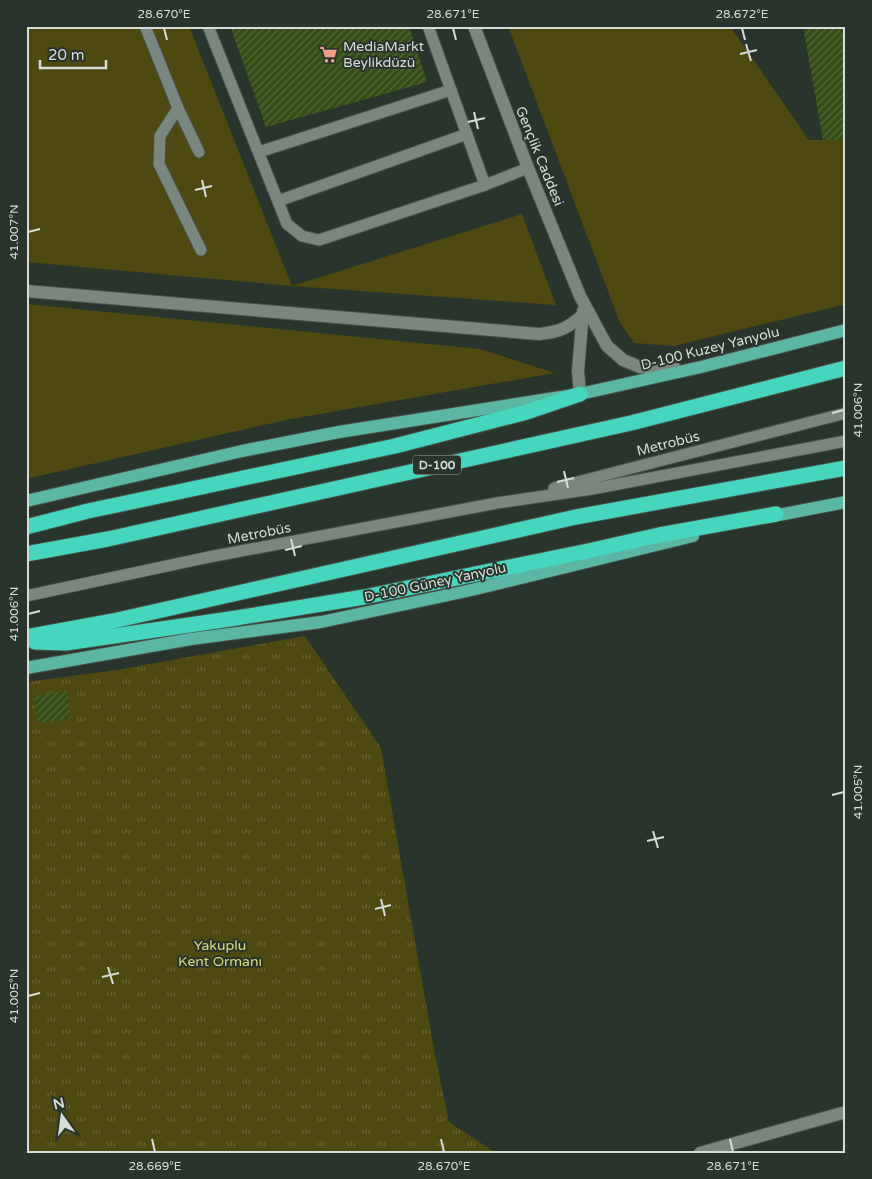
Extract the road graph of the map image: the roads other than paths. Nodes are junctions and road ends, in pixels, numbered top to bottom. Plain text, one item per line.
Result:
1 (145, 26) edge
2 (208, 26) edge
3 (428, 26) edge
4 (474, 26) edge
5 (451, 90) junction
6 (178, 108) junction
7 (467, 134) junction
8 (199, 152) dead end
9 (259, 152) junction
10 (528, 168) junction
11 (485, 185) junction
12 (278, 201) junction
13 (201, 250) dead end
14 (26, 291) edge
15 (580, 296) junction
16 (584, 314) junction
17 (846, 330) edge
18 (701, 367) junction
19 (846, 368) edge
20 (580, 394) junction
21 (846, 413) edge
22 (846, 441) edge
23 (846, 468) edge
24 (26, 501) edge
25 (846, 502) edge
26 (497, 503) junction
27 (776, 514) junction
28 (26, 527) edge
29 (26, 554) edge
30 (26, 596) edge
31 (26, 637) edge
32 (26, 641) edge
33 (26, 668) edge
34 (846, 1112) edge
35 (700, 1153) edge

1 - 6 lane
2 - 9 lane
3 - 5 lane
4 - 10 main road, Gençlik Caddesi
5 - 7 lane
5 - 9 lane
6 - 8 lane
6 - 13 lane
7 - 11 lane
7 - 12 lane
9 - 12 lane
10 - 11 lane
10 - 15 main road, Gençlik Caddesi
11 - 12 lane
14 - 16 main road
15 - 16 main road
15 - 18 main road
16 - 20 main road
17 - 18 main road, D-100 Kuzey Yanyolu
18 - 20 main road, D-100 Kuzey Yanyolu
19 - 29 highway, D-100
20 - 24 main road, D-100 Kuzey Yanyolu
20 - 28 highway
21 - 26 lane, Metrobüs
22 - 26 lane, Metrobüs
23 - 31 highway
25 - 27 main road, D-100 Güney Yanyolu
26 - 30 lane, Metrobüs
27 - 32 highway
27 - 33 main road, D-100 Güney Yanyolu
34 - 35 main road

